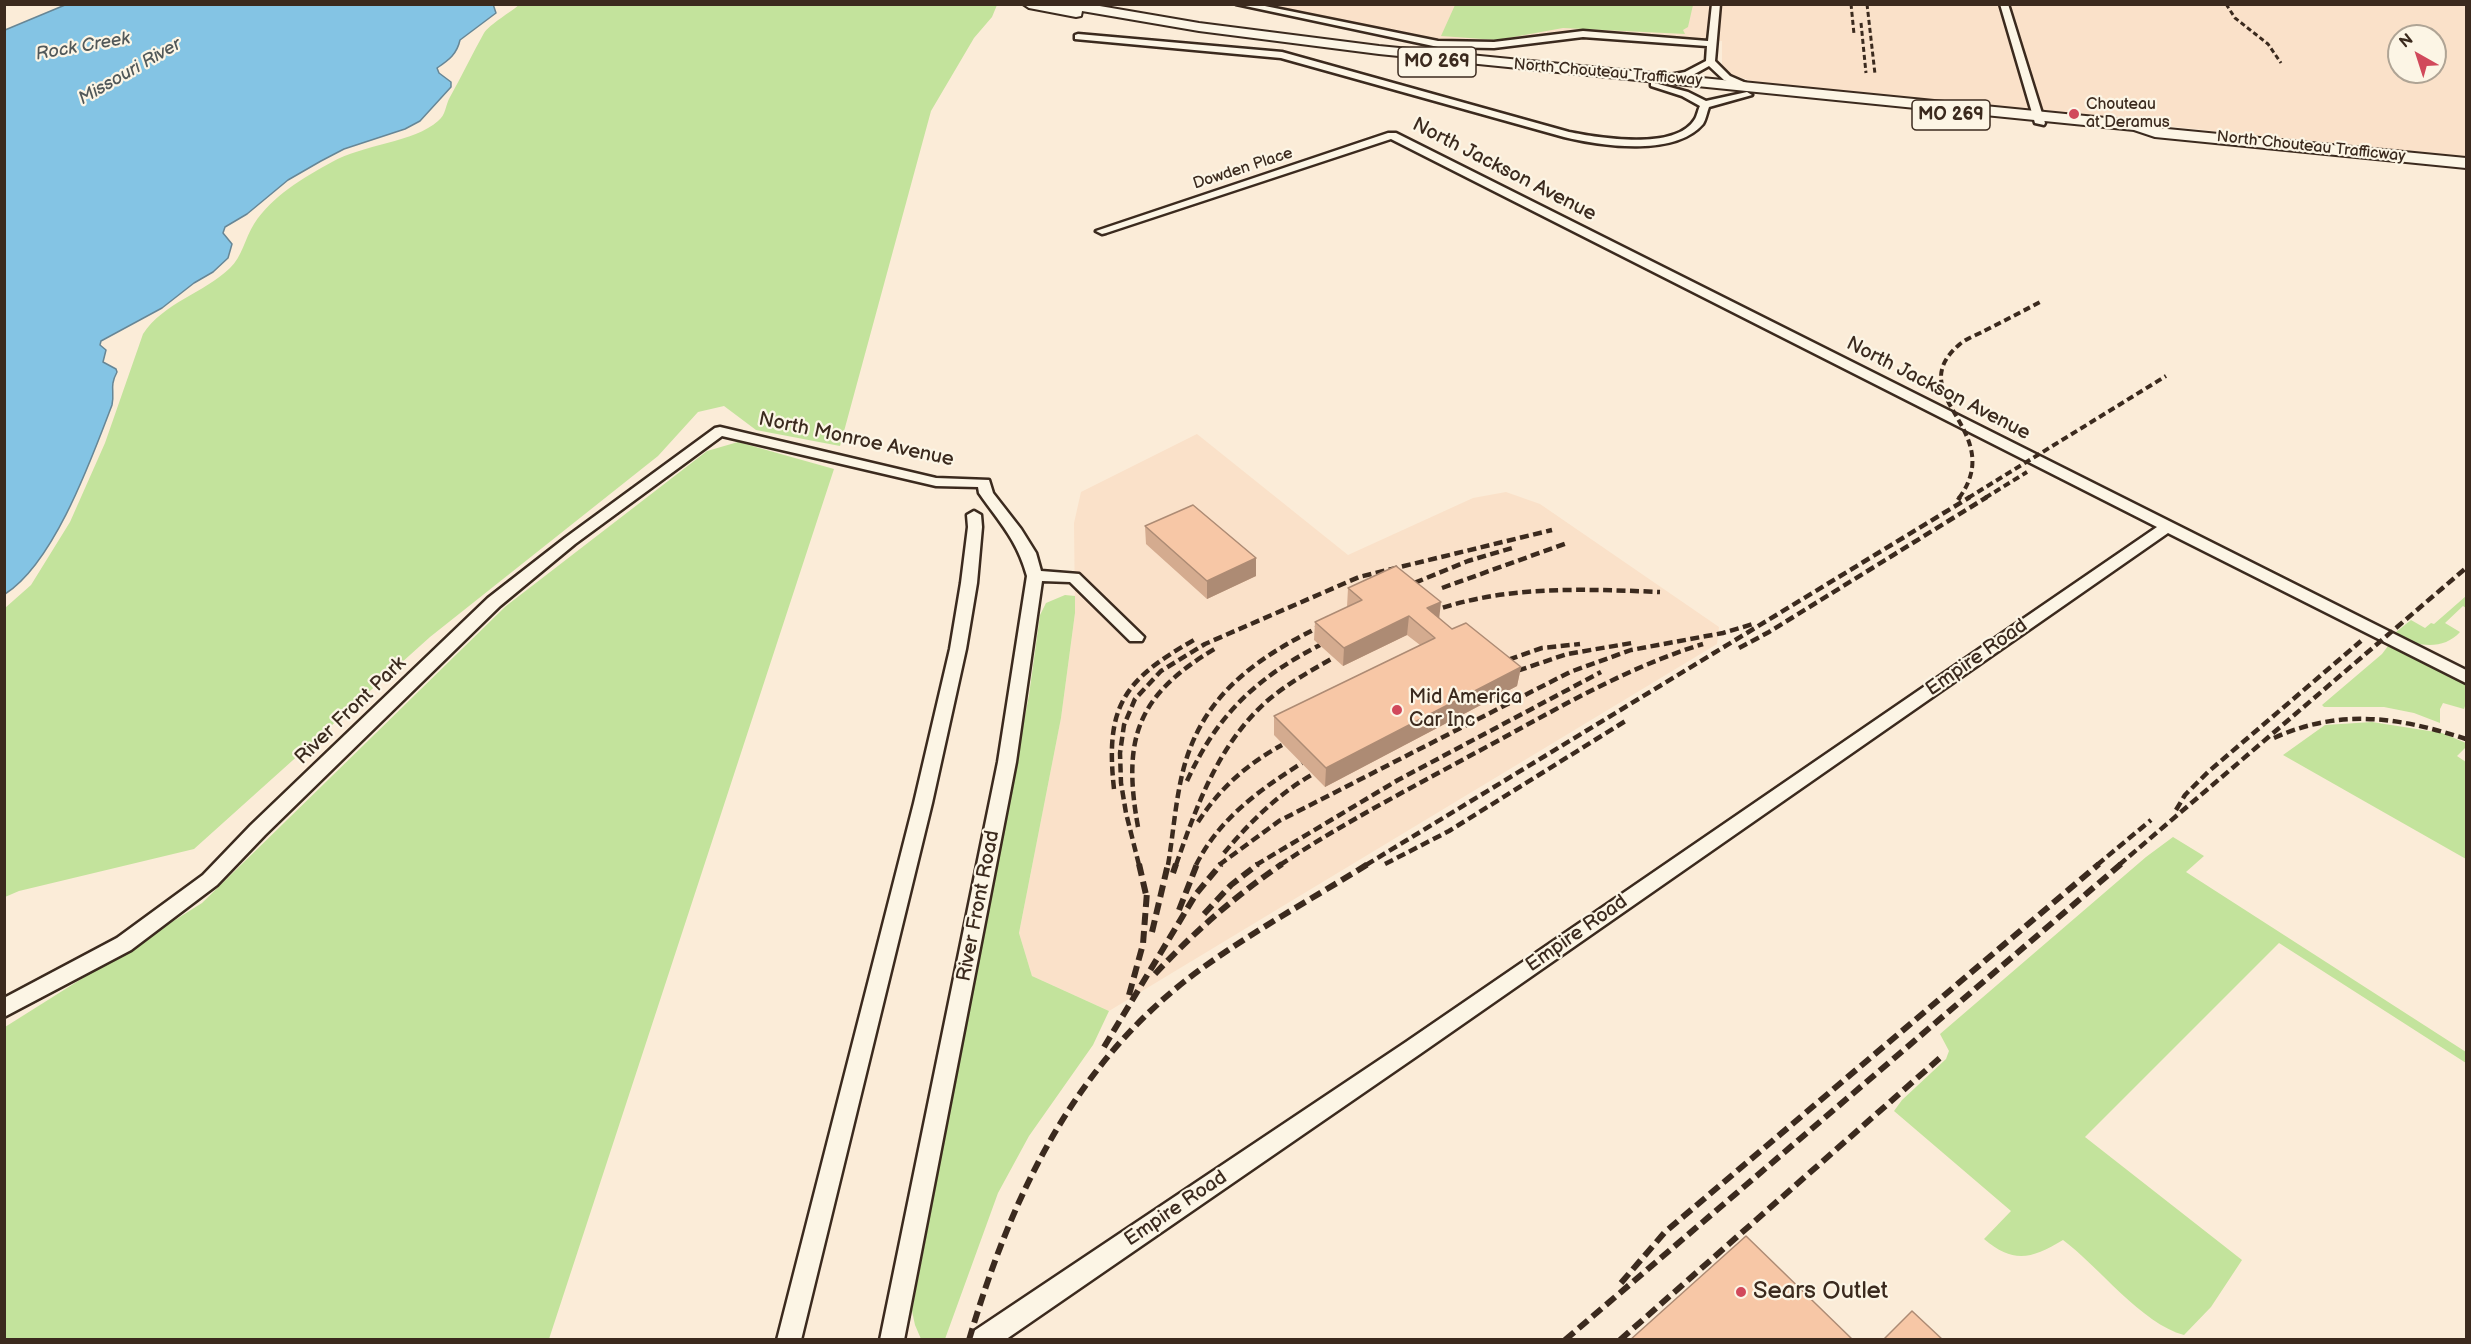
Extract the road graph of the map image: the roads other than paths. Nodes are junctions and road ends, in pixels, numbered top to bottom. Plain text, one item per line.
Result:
1 (1029, 4) edge
2 (1061, 4) edge
3 (1240, 4) edge
4 (1716, 4) edge
5 (2004, 4) edge
6 (1131, 19) junction
7 (1078, 37) dead end
8 (1712, 44) junction
9 (1710, 62) junction
10 (1668, 78) junction
11 (1654, 84) junction
12 (1747, 91) junction
13 (1705, 105) junction
14 (2039, 120) junction
15 (1392, 135) joint
16 (2466, 163) edge
17 (1102, 231) dead end
18 (720, 431) joint
19 (984, 483) joint
20 (974, 515) dead end
21 (2168, 526) junction
22 (1035, 576) junction
23 (1136, 637) dead end
24 (2466, 677) edge
25 (4, 1008) edge
26 (789, 1340) edge
27 (892, 1340) edge
28 (983, 1340) edge

1 - 6 main road, North Chouteau Trafficway / MO 269
2 - 6 main road, North Chouteau Trafficway / MO 269
3 - 8 street, North Chouteau Trafficway
4 - 8 street
5 - 14 street
6 - 10 main road, North Chouteau Trafficway / MO 269
6 - 11 main road, North Chouteau Trafficway / MO 269
7 - 13 street, North Chouteau Trafficway
8 - 9 street
9 - 10 street
9 - 12 street
10 - 12 main road, North Chouteau Trafficway / MO 269
11 - 12 main road, North Chouteau Trafficway / MO 269
11 - 13 street, North Chouteau Trafficway
12 - 13 street
12 - 14 main road, North Chouteau Trafficway / MO 269
14 - 16 main road, North Chouteau Trafficway / MO 269
15 - 17 street, Dowden Place
15 - 21 street, North Jackson Avenue
18 - 19 street, North Monroe Avenue
18 - 25 street, River Front Park
19 - 22 street, River Front Road
20 - 26 street
21 - 24 street, North Jackson Avenue
21 - 28 street, Empire Road
22 - 23 street
22 - 27 street, River Front Road

